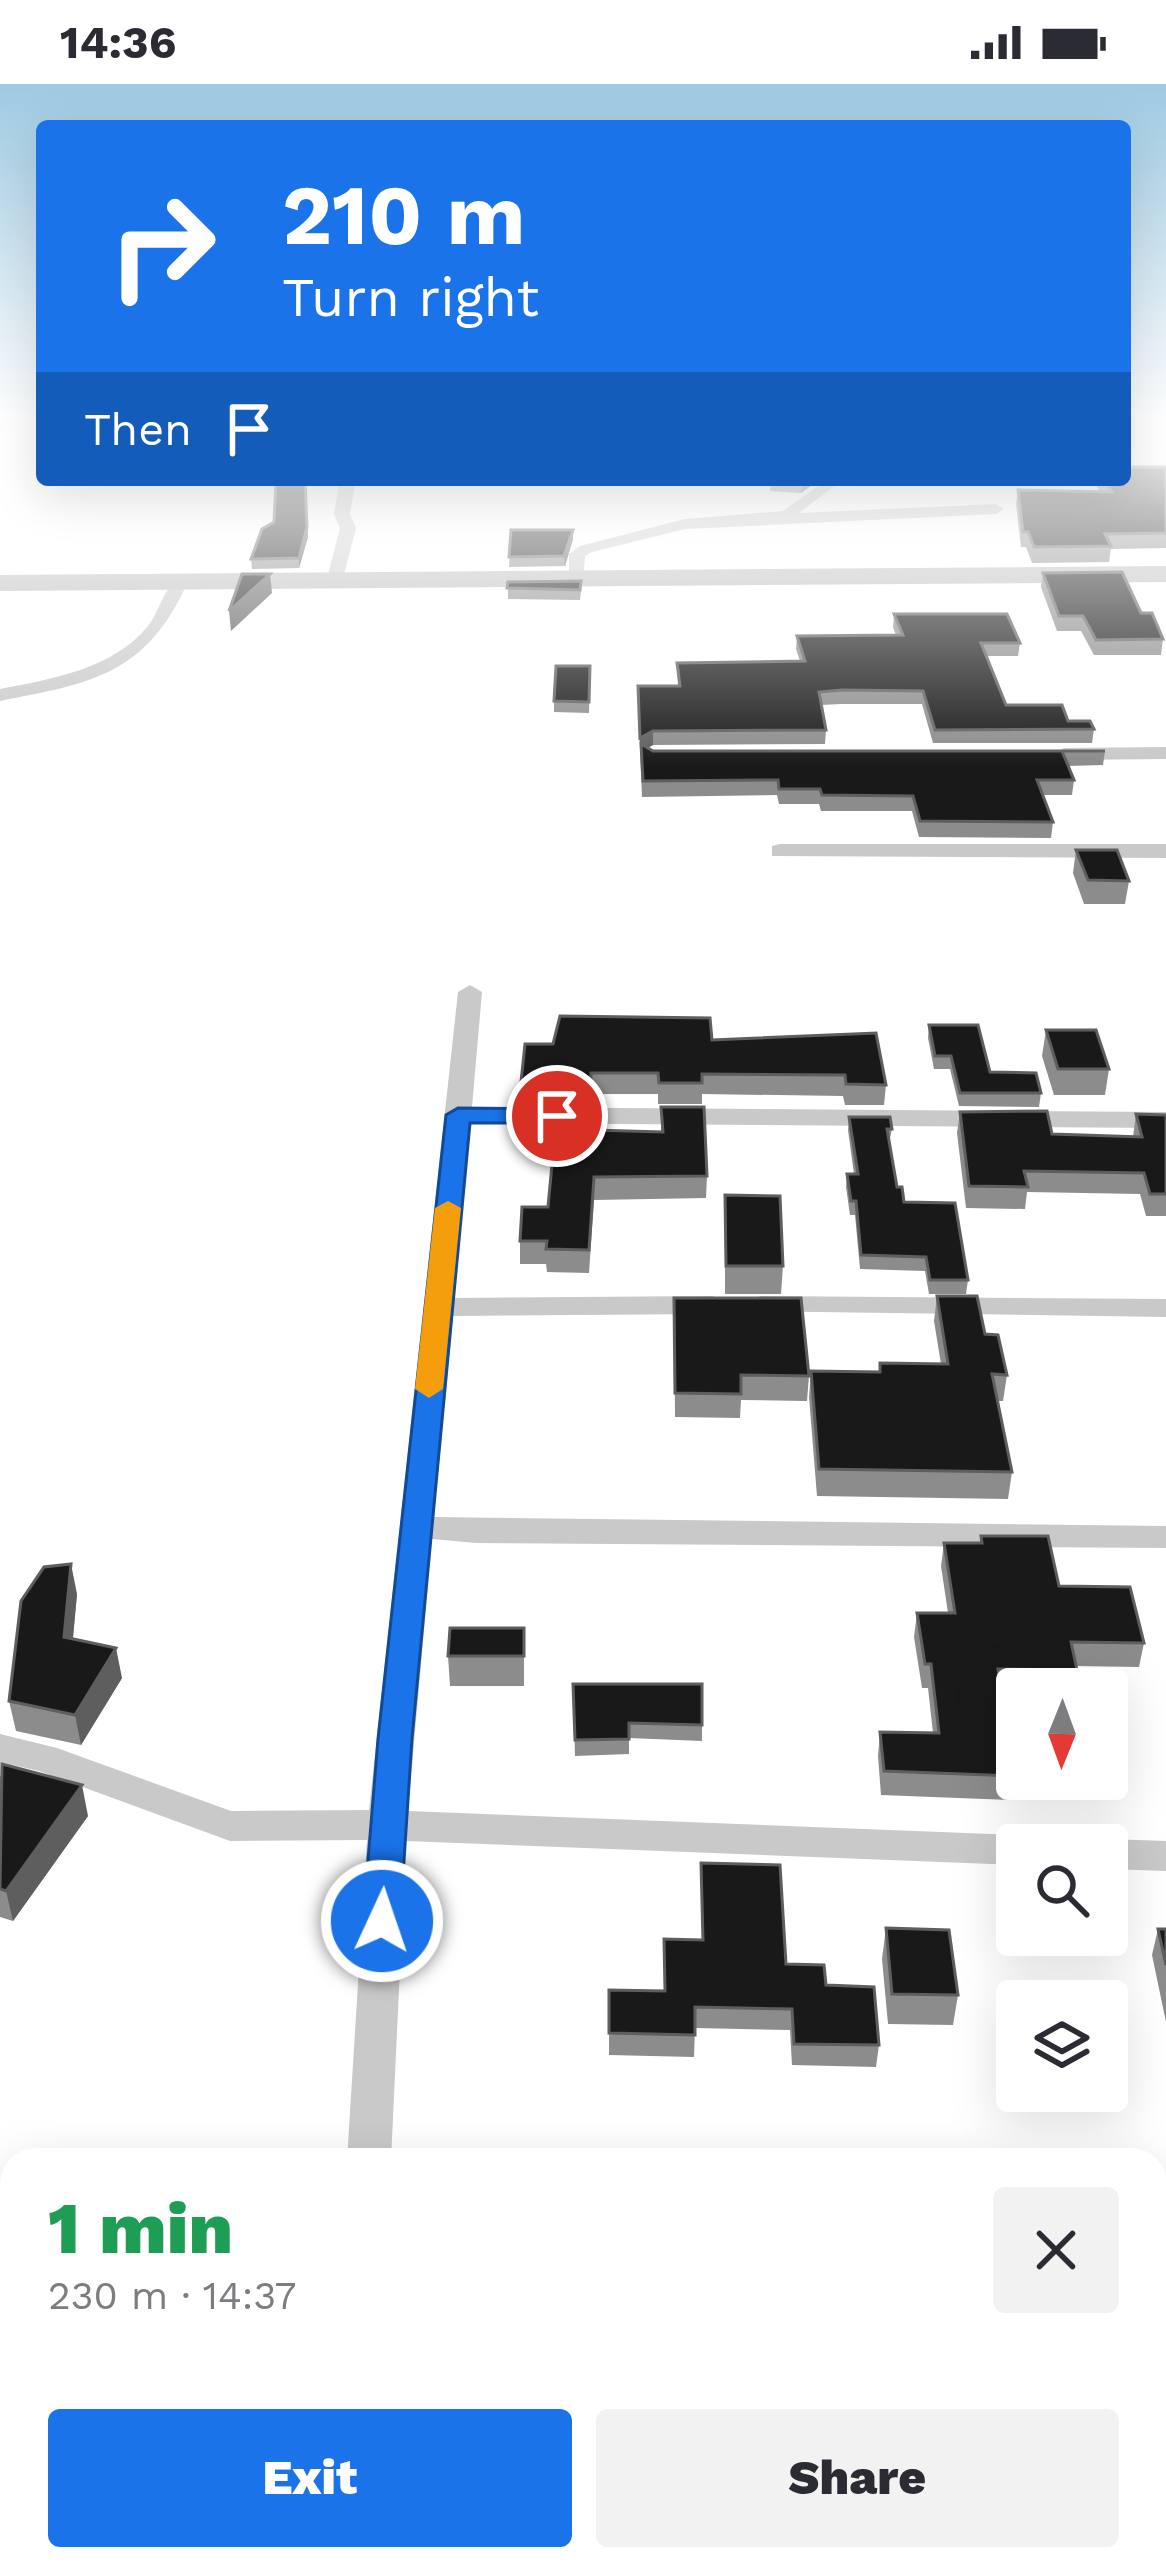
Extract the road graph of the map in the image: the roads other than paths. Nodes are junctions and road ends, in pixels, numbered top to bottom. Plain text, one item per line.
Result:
1 (346, 535) edge
2 (642, 535) edge
3 (1166, 574) edge
4 (577, 578) junction
5 (334, 582) junction
6 (0, 583) edge
7 (179, 584) junction
8 (0, 695) edge
9 (1166, 753) edge
10 (1049, 754) edge
11 (780, 851) dead end
12 (1166, 851) edge
13 (470, 992) dead end
14 (458, 1115) junction
15 (1166, 1120) edge
16 (438, 1306) junction
17 (1166, 1308) edge
18 (416, 1526) junction
19 (1166, 1537) edge
20 (0, 1748) edge
21 (387, 1825) junction
22 (996, 1849) edge
23 (1128, 1855) edge
24 (1166, 1856) edge
25 (370, 2148) edge

1 - 5 street
2 - 4 street
3 - 4 main road
4 - 5 main road
5 - 7 main road
6 - 7 main road
7 - 8 street
9 - 10 street
11 - 12 street
13 - 14 street
14 - 15 street
14 - 16 street
16 - 17 street
16 - 18 street
18 - 19 street
18 - 21 street
20 - 21 street
21 - 22 street
21 - 25 street
23 - 24 street

